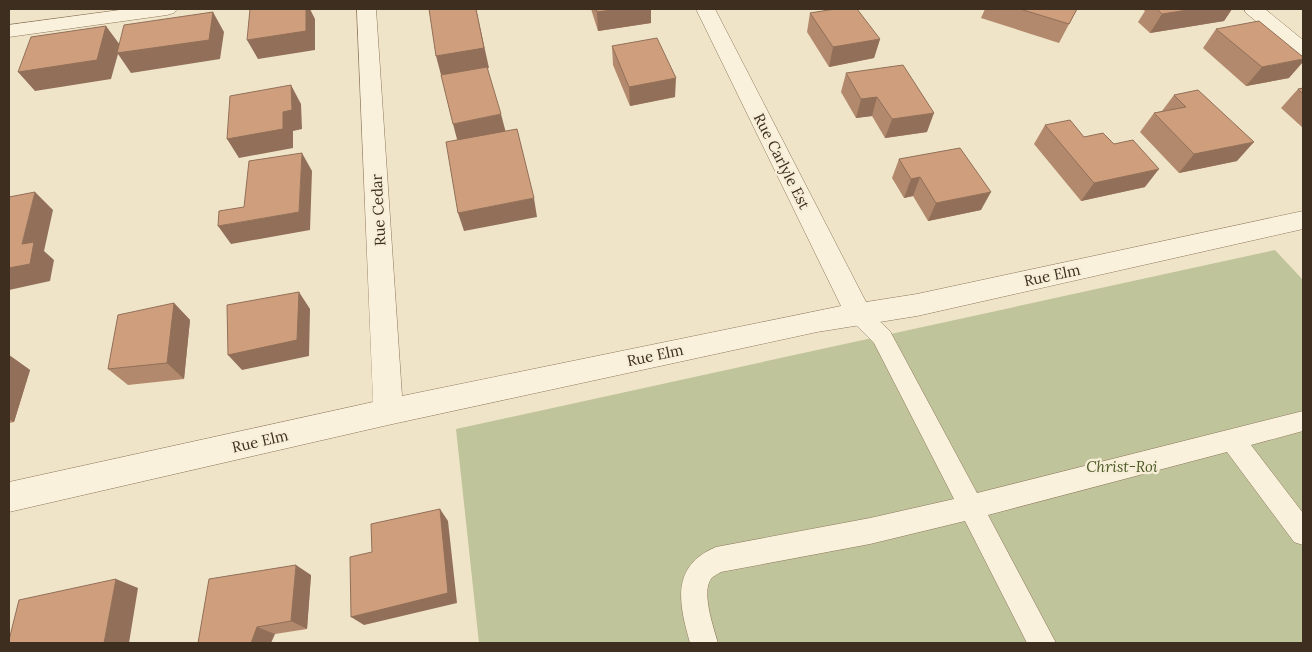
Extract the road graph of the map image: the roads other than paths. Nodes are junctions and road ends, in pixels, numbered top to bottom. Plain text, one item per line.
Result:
1 (166, 9) edge
2 (366, 9) edge
3 (705, 9) edge
4 (1252, 9) edge
5 (9, 31) edge
6 (1303, 50) edge
7 (1303, 220) edge
8 (858, 314) junction
9 (388, 412) junction
10 (1303, 421) edge
11 (1233, 441) junction
12 (9, 497) edge
13 (971, 507) junction
14 (1303, 533) edge
15 (704, 643) edge
16 (1042, 643) edge

1 - 5 street
2 - 9 street, Rue Cedar
3 - 8 street, Rue Carlyle Est
4 - 6 street
7 - 8 street, Rue Elm
8 - 9 street, Rue Elm
8 - 13 lane
9 - 12 street, Rue Elm
10 - 11 lane
11 - 13 lane
11 - 14 lane
13 - 15 lane
13 - 16 lane

